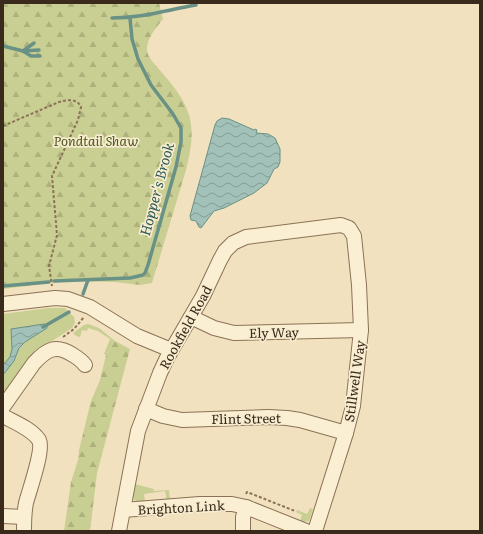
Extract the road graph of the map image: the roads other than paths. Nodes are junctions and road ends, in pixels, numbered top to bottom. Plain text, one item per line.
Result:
1 (349, 228) joint
2 (3, 304) edge
3 (191, 317) junction
4 (361, 330) junction
5 (171, 350) junction
6 (85, 365) dead end
7 (3, 407) edge
8 (146, 409) junction
9 (3, 416) edge
10 (346, 434) junction
11 (246, 507) junction
12 (123, 510) junction
13 (3, 516) edge
14 (24, 524) edge
15 (119, 531) edge
16 (243, 531) edge
17 (306, 531) edge
18 (315, 531) edge

1 - 3 street, Rookfield Road
1 - 4 street, Stillwell Way
2 - 5 street
3 - 4 street, Ely Way
3 - 5 street, Rookfield Road
4 - 10 street, Stillwell Way
5 - 8 street, Rookfield Road
6 - 7 street
8 - 10 street, Flint Street
8 - 12 street, Rookfield Road
9 - 14 street
10 - 18 street, Stillwell Way
11 - 12 street, Brighton Link
11 - 16 street
11 - 17 street, Brighton Link
12 - 15 street, Rookfield Road
13 - 14 street

